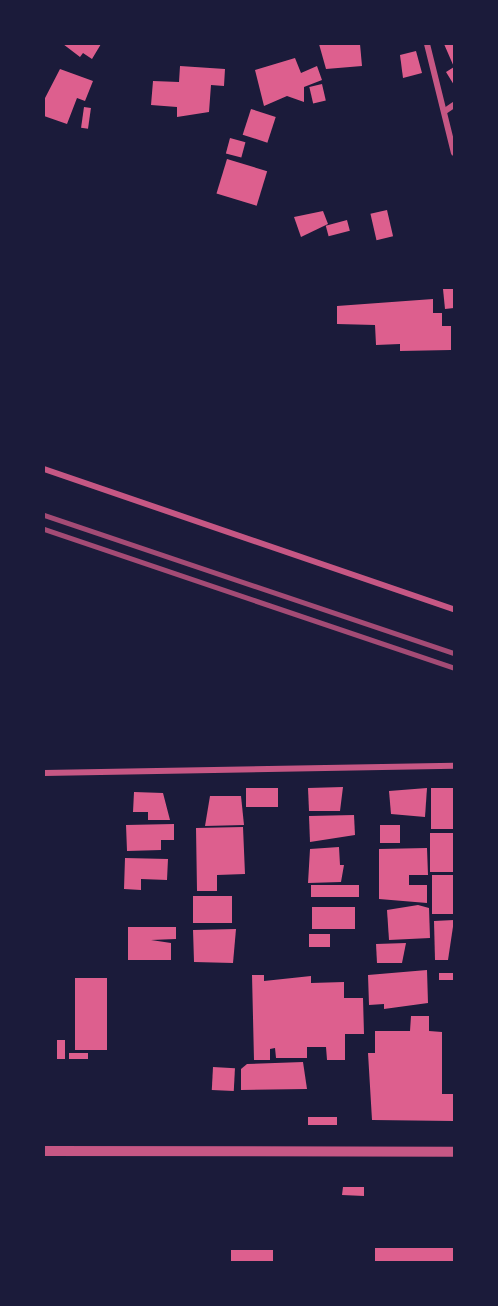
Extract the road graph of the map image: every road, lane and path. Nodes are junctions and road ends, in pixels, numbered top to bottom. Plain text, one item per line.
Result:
1 (427, 44) edge
2 (454, 105) edge
3 (445, 111) junction
4 (454, 153) edge
5 (44, 469) edge
6 (454, 609) edge
7 (454, 766) edge
8 (44, 773) edge
9 (44, 1151) edge
10 (454, 1152) edge

1 - 3 street
2 - 3 street
3 - 4 street
5 - 6 street
7 - 8 street
9 - 10 street

